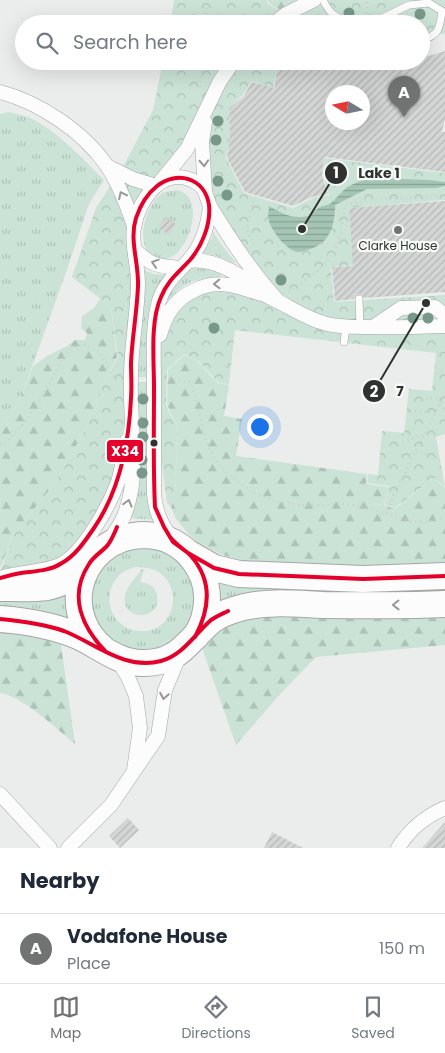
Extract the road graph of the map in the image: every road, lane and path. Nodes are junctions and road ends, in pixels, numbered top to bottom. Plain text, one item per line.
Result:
1 (209, 0) edge
2 (314, 0) edge
3 (323, 0) edge
4 (206, 15) edge
5 (285, 15) edge
6 (335, 15) edge
7 (388, 15) edge
8 (430, 38) edge
9 (228, 70) edge
10 (259, 70) edge
11 (263, 75) dead end
12 (0, 92) edge
13 (210, 102) junction
14 (106, 165) junction
15 (157, 185) junction
16 (205, 191) junction
17 (445, 194) edge
18 (253, 201) dead end
19 (210, 206) junction
20 (134, 226) junction
21 (134, 249) junction
22 (185, 264) junction
23 (255, 274) junction
24 (267, 296) junction
25 (359, 299) dead end
26 (280, 303) junction
27 (445, 316) edge
28 (445, 326) edge
29 (359, 327) junction
30 (344, 342) dead end
31 (154, 355) junction
32 (445, 370) edge
33 (436, 373) dead end
34 (131, 379) junction
35 (154, 379) junction
36 (445, 394) edge
37 (416, 398) dead end
38 (442, 399) junction
39 (131, 402) junction
40 (440, 404) junction
41 (437, 410) junction
42 (415, 411) dead end
43 (445, 411) edge
44 (424, 435) junction
45 (403, 442) dead end
46 (0, 445) edge
47 (415, 452) junction
48 (401, 455) dead end
49 (430, 455) dead end
50 (386, 514) junction
51 (445, 518) edge
52 (181, 547) junction
53 (98, 556) junction
54 (445, 576) edge
55 (0, 578) edge
56 (0, 588) edge
57 (445, 604) edge
58 (0, 619) edge
59 (188, 644) junction
60 (110, 654) junction
61 (134, 773) junction
62 (0, 794) edge
63 (445, 808) edge
64 (50, 848) edge
65 (68, 848) edge
66 (398, 848) edge

1 - 4 path
2 - 5 street
3 - 6 lane
7 - 8 lane
9 - 13 street
10 - 11 path
12 - 14 street
13 - 15 street
13 -> 16 street
14 - 15 street
20 -> 14 street
15 - 16 street
15 - 20 street
16 - 19 street
17 - 26 path
18 - 23 path
19 - 22 street
19 - 23 street
20 - 21 street
22 -> 21 street
21 - 34 street
22 - 24 street
22 - 31 street
23 - 26 street
24 - 26 street
24 -> 31 street
25 - 29 lane
26 - 29 street
27 - 29 street
28 - 29 street
29 - 30 lane
31 - 35 street
32 - 33 path
34 - 39 street
34 - 46 path
35 - 50 path
35 - 52 street
36 - 38 path
37 - 38 path
38 - 40 path
53 -> 39 street
39 - 55 street
40 - 41 path
40 - 43 path
41 - 42 path
41 - 44 path
44 - 45 path
44 - 47 path
47 - 48 path
47 - 49 path
47 - 50 path
50 - 51 path
52 - 53 highway
52 - 54 highway
52 - 59 highway
53 - 56 highway
53 - 60 highway
57 -> 59 highway
58 - 60 highway
59 - 60 highway
59 -> 61 street
60 - 61 street
61 - 65 street
62 - 64 street
63 - 66 street

